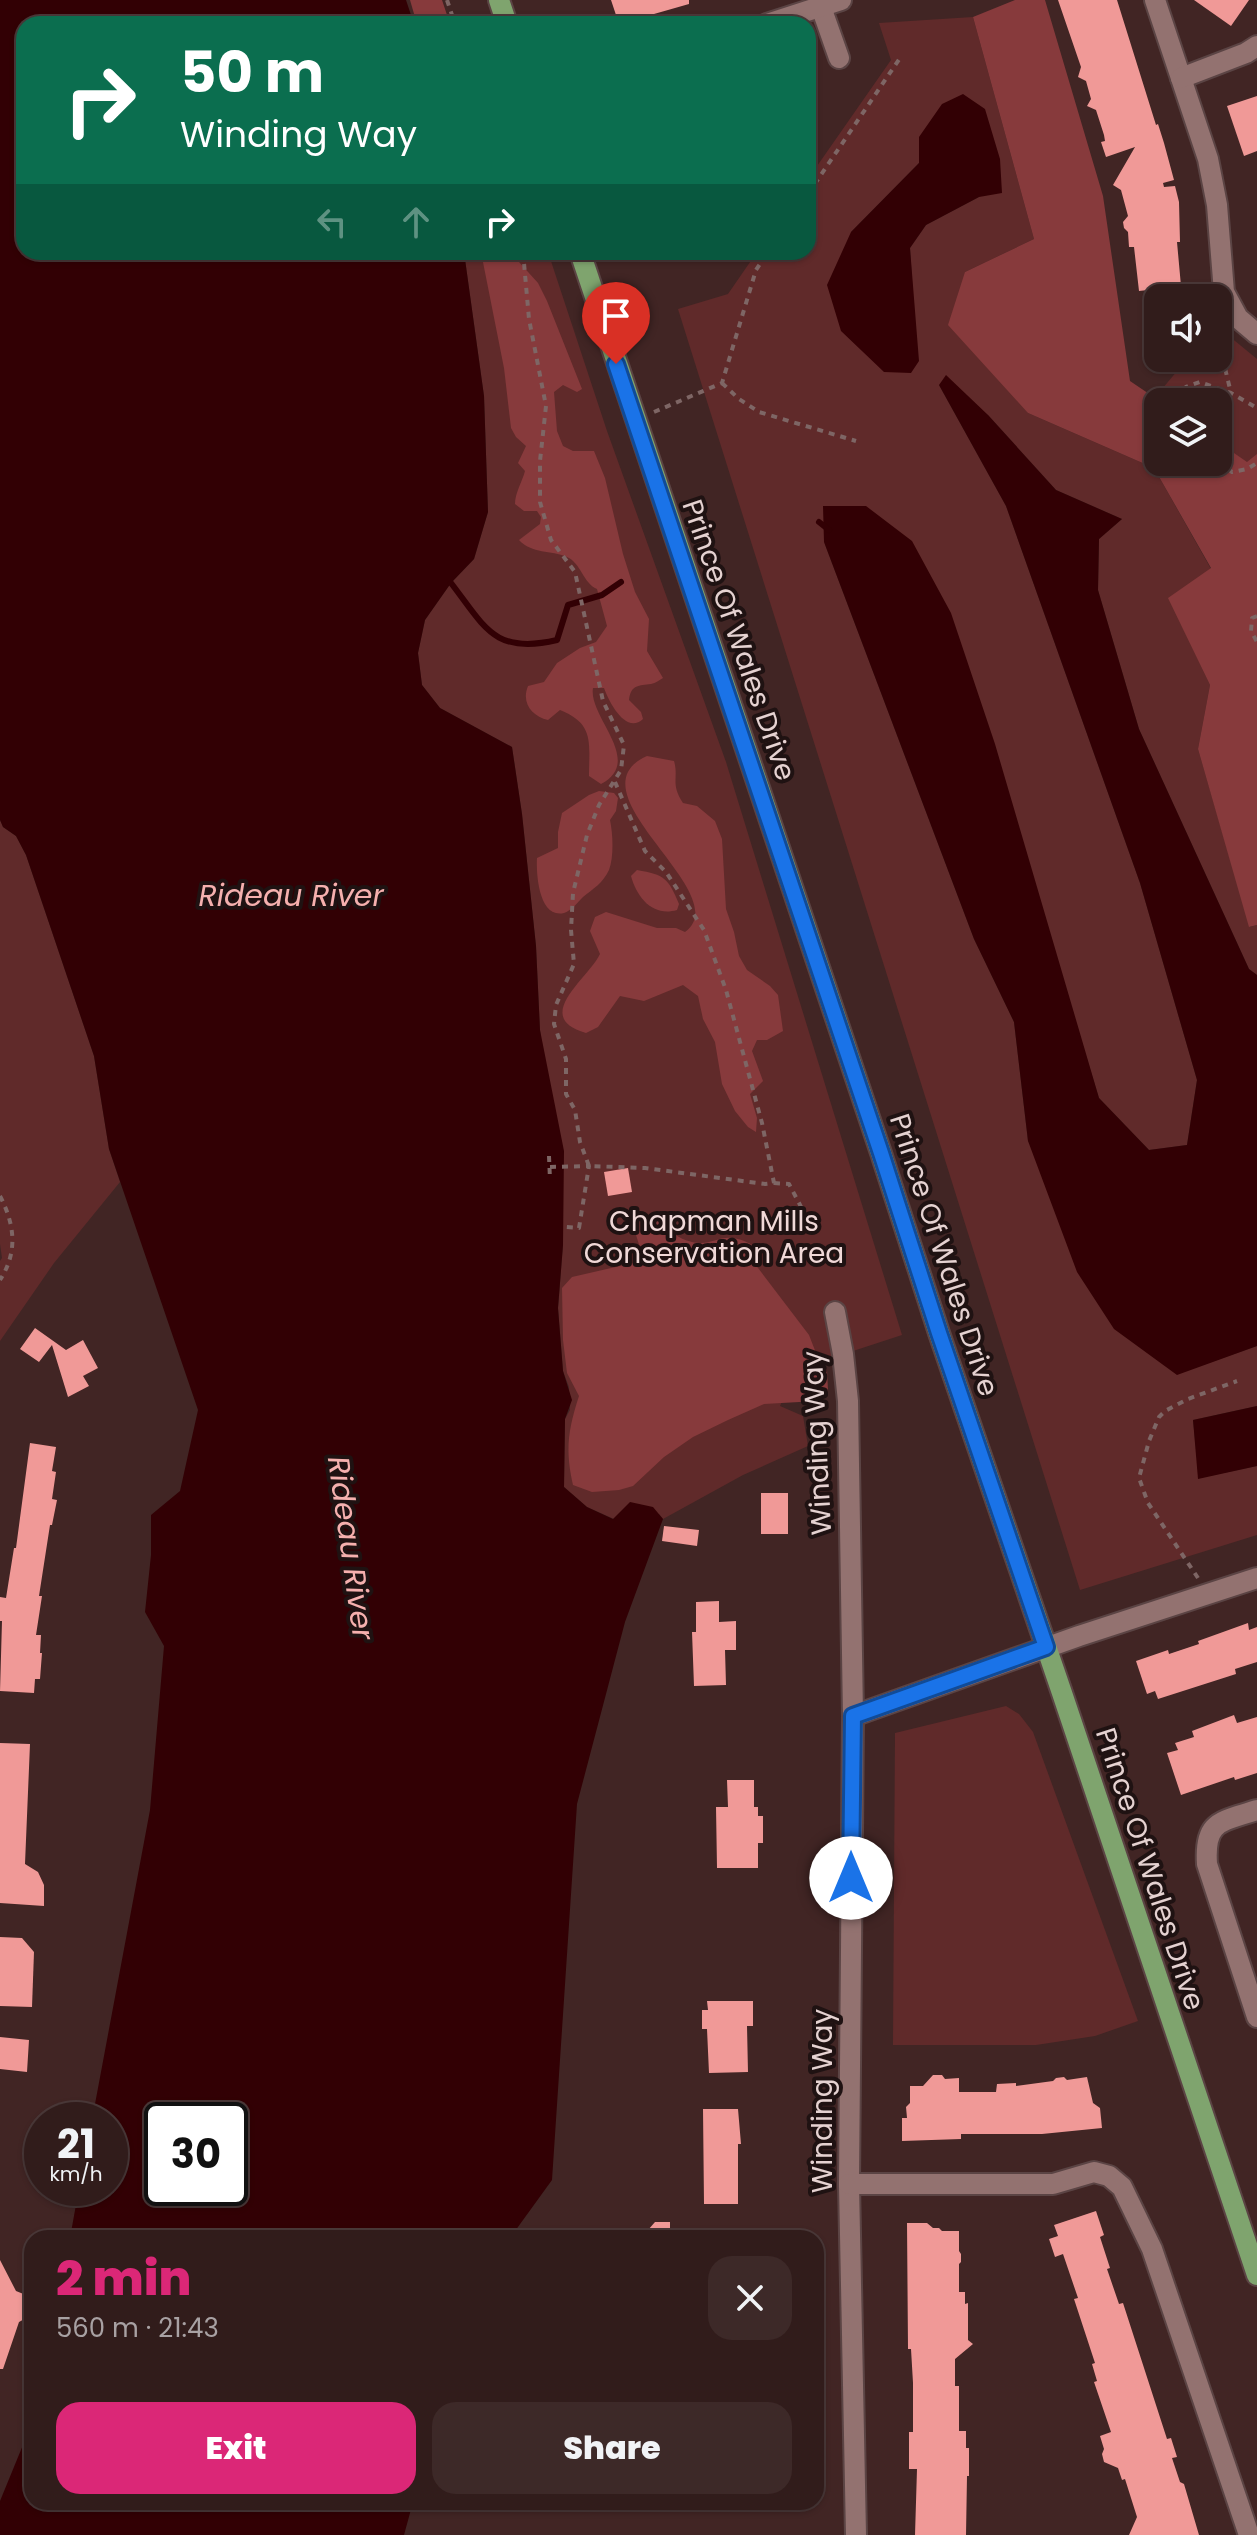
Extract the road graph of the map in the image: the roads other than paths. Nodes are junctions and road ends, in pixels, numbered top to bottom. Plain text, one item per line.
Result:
1 (841, 0) edge
2 (1155, 0) edge
3 (821, 7) junction
4 (792, 16) edge
5 (1257, 46) edge
6 (839, 58) dead end
7 (1181, 78) junction
8 (583, 260) edge
9 (1257, 334) edge
10 (835, 1312) dead end
11 (1257, 1578) edge
12 (1046, 1647) junction
13 (853, 1716) junction
14 (1257, 1810) edge
15 (1257, 2017) edge
16 (849, 2184) junction
17 (1257, 2275) edge
18 (856, 2535) edge
19 (1249, 2535) edge

1 - 3 street
2 - 7 street
3 - 4 street
3 - 6 street
5 - 7 street
7 - 9 street
8 - 12 main road, Prince Of Wales Drive
10 - 13 street, Winding Way
11 - 12 street
12 - 13 street
12 - 17 main road, Prince Of Wales Drive
13 - 16 street, Winding Way
14 - 15 street
16 - 18 street, Winding Way
16 - 19 street

